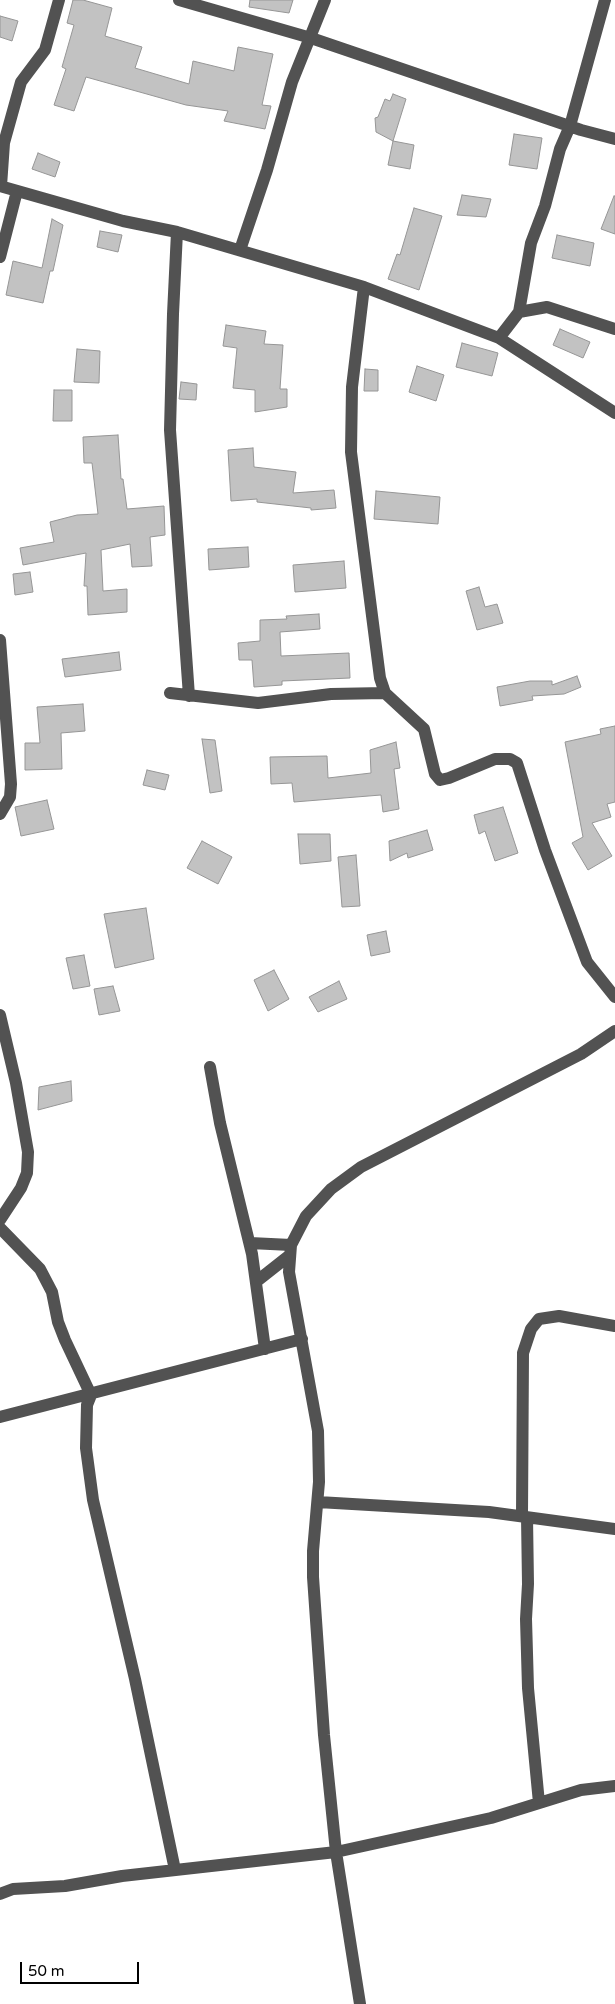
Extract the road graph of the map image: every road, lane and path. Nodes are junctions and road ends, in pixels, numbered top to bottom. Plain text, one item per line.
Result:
1 (59, 0) edge
2 (178, 0) edge
3 (325, 0) edge
4 (605, 0) edge
5 (311, 38) junction
6 (570, 126) junction
7 (615, 139) edge
8 (0, 186) edge
9 (17, 191) junction
10 (177, 232) junction
11 (240, 250) junction
12 (0, 257) edge
13 (364, 287) junction
14 (519, 312) junction
15 (615, 329) edge
16 (499, 338) junction
17 (615, 413) edge
18 (0, 640) edge
19 (170, 693) dead end
20 (386, 693) junction
21 (189, 696) junction
22 (0, 814) edge
23 (615, 997) edge
24 (0, 1015) edge
25 (615, 1031) edge
26 (210, 1067) dead end
27 (0, 1220) edge
28 (0, 1228) edge
29 (250, 1243) junction
30 (290, 1250) junction
31 (257, 1281) junction
32 (615, 1326) edge
33 (302, 1339) junction
34 (265, 1349) junction
35 (91, 1395) junction
36 (0, 1417) edge
37 (318, 1502) junction
38 (525, 1516) junction
39 (615, 1529) edge
40 (615, 1786) edge
41 (539, 1803) junction
42 (336, 1852) junction
43 (175, 1870) junction
44 (0, 1894) edge
45 (360, 2004) edge

1 - 8 street
2 - 5 street
3 - 5 street
4 - 6 street
5 - 6 street
5 - 11 street
6 - 7 street
6 - 14 street
8 - 9 street
9 - 10 street
9 - 12 street
10 - 11 street
10 - 21 street
11 - 13 street
13 - 16 street
13 - 20 street
14 - 15 street
14 - 16 street
16 - 17 street
18 - 22 street
19 - 21 street
20 - 21 street
20 - 23 street
24 - 27 street
25 - 30 street
26 - 29 street
28 - 35 street
29 - 30 street
29 - 31 street
30 - 31 street
30 - 33 street
31 - 34 street
32 - 38 street
33 - 34 street
33 - 37 street
34 - 35 street
35 - 36 street
35 - 43 street
37 - 38 street
37 - 42 street
38 - 39 street
38 - 41 street
40 - 41 street
41 - 42 street
42 - 43 street
42 - 45 street
43 - 44 street

